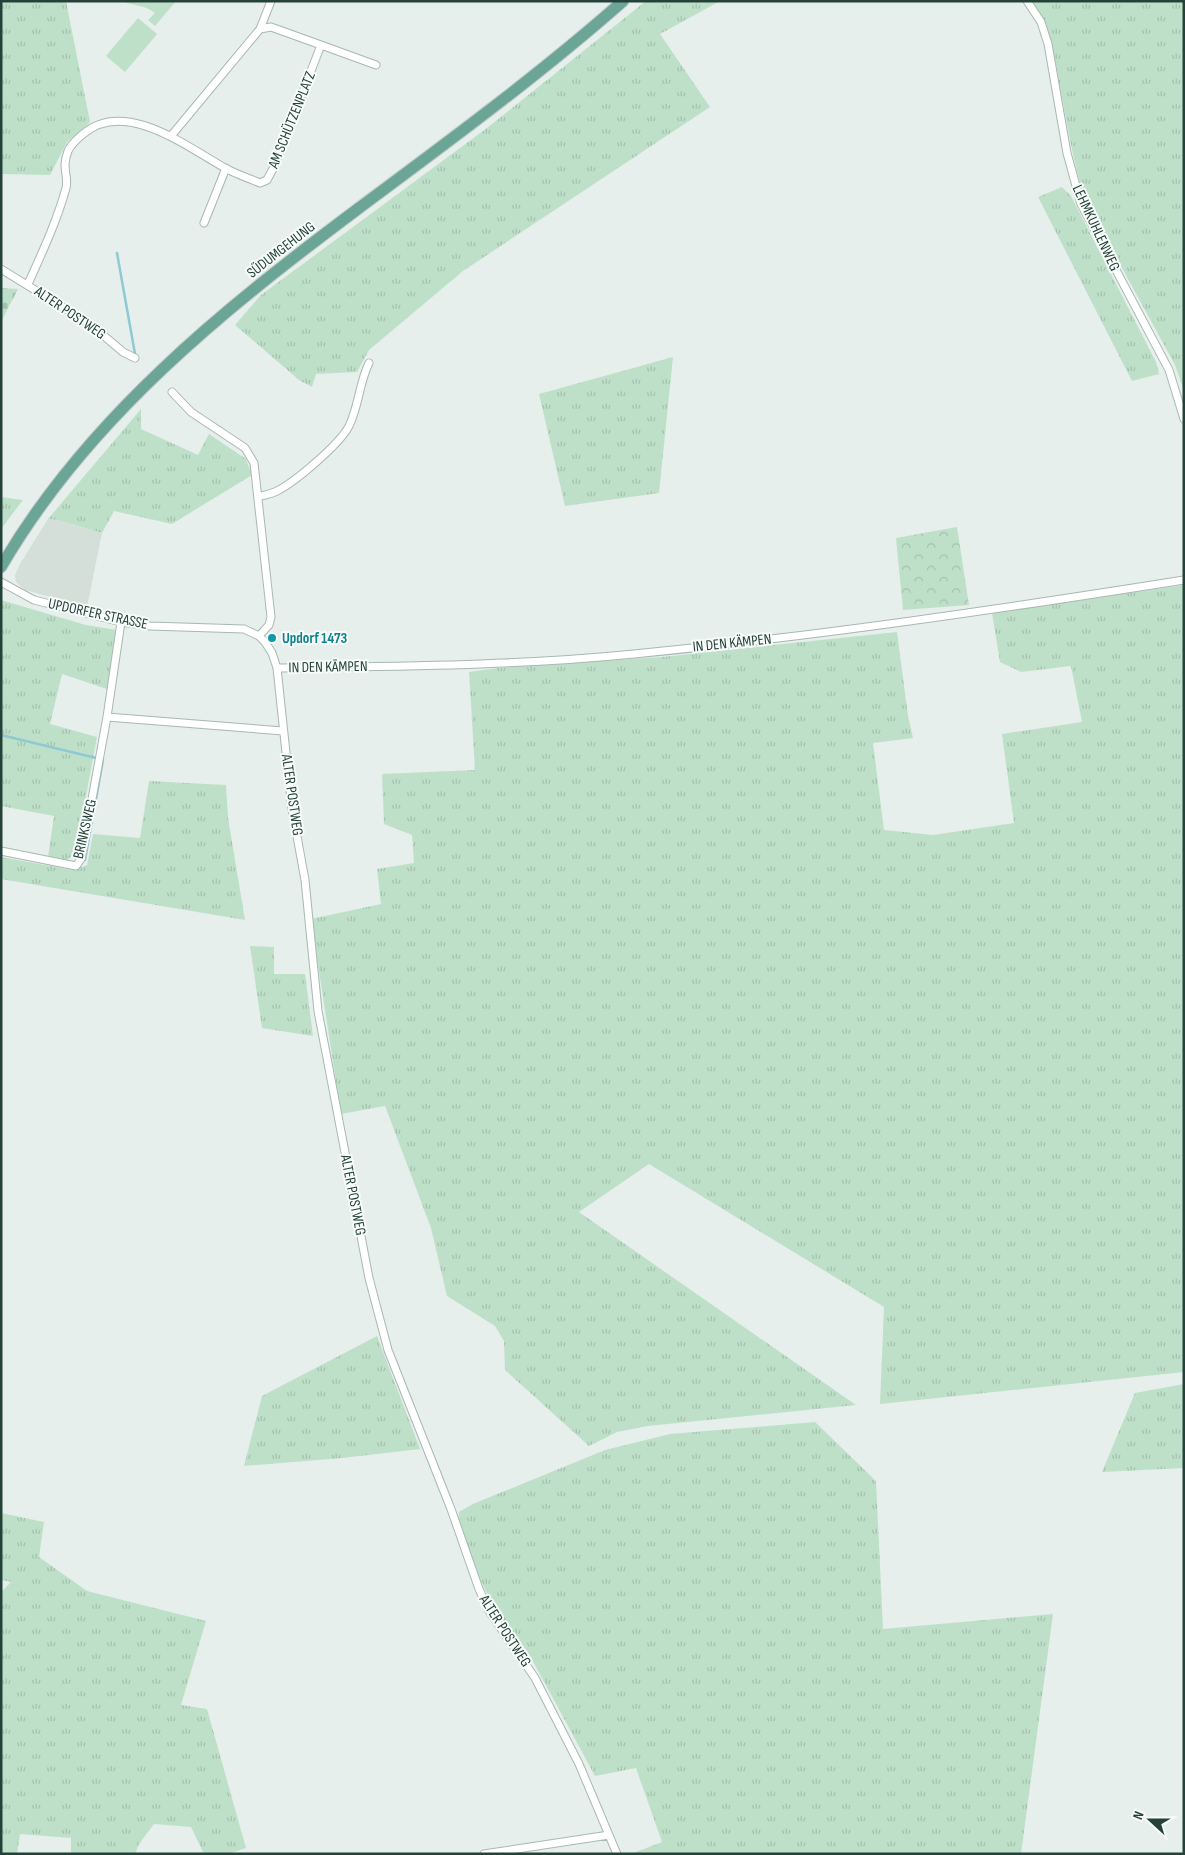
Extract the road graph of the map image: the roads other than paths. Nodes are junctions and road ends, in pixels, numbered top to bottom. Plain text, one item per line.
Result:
1 (271, 1) edge
2 (623, 1) edge
3 (1027, 1) edge
4 (260, 29) junction
5 (321, 45) junction
6 (376, 65) dead end
7 (171, 136) junction
8 (226, 168) junction
9 (66, 186) joint
10 (204, 223) dead end
11 (1, 269) edge
12 (28, 284) junction
13 (135, 358) dead end
14 (369, 363) dead end
15 (172, 392) dead end
16 (1184, 419) edge
17 (258, 497) junction
18 (1, 567) edge
19 (1184, 580) edge
20 (1, 582) edge
21 (121, 622) junction
22 (259, 636) junction
23 (276, 668) junction
24 (107, 717) junction
25 (283, 731) junction
26 (1, 851) edge
27 (609, 1836) junction
28 (484, 1854) edge
29 (617, 1854) edge

1 - 4 street
2 - 18 main road, SÜDUMGEHUNG
3 - 16 street, LEHMKUHLENWEG
4 - 5 street
4 - 7 street
5 - 6 street
5 - 8 street, AM SCHÜTZENPLATZ
7 - 8 street, AM SCHÜTZENPLATZ
7 - 9 street, AM SCHÜTZENPLATZ
8 - 10 street
9 - 12 street, ALTER POSTWEG
11 - 12 street, ALTER POSTWEG
12 - 13 street, ALTER POSTWEG
14 - 17 street
15 - 17 street
17 - 22 street
19 - 23 street, IN DEN KÄMPEN
20 - 21 street, UPDORFER STRASSE
21 - 22 street, UPDORFER STRASSE
21 - 24 street, BRINKSWEG
22 - 23 street, ALTER POSTWEG
23 - 25 street, ALTER POSTWEG
24 - 25 street
24 - 26 street, BRINKSWEG
25 - 27 street, ALTER POSTWEG
27 - 28 street
27 - 29 street, ALTER POSTWEG

